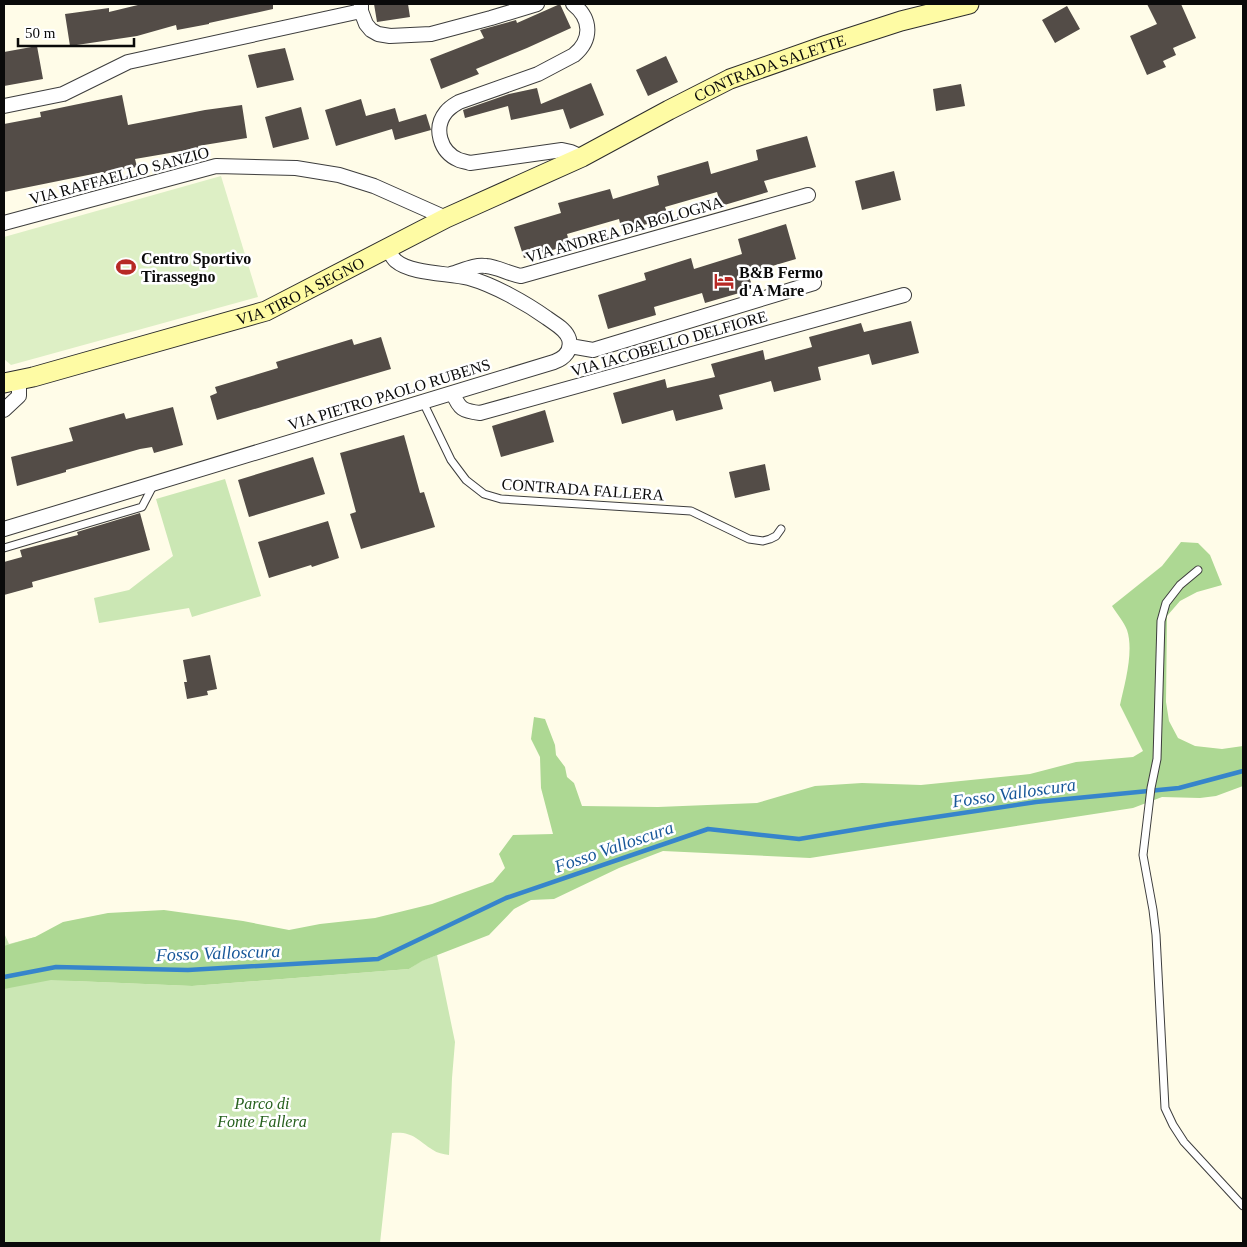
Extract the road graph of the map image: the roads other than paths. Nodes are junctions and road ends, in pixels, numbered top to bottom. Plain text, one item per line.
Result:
1 (537, 4) edge
2 (574, 4) edge
3 (969, 4) edge
4 (361, 7) edge
5 (4, 106) edge
6 (582, 157) junction
7 (808, 195) dead end
8 (446, 218) junction
9 (4, 224) edge
10 (388, 248) junction
11 (450, 274) junction
12 (814, 283) dead end
13 (904, 296) dead end
14 (570, 346) junction
15 (11, 382) edge
16 (453, 393) junction
17 (423, 402) junction
18 (4, 410) edge
19 (154, 484) junction
20 (4, 529) edge
21 (781, 529) dead end
22 (4, 548) edge
23 (1198, 570) dead end
24 (1243, 1206) edge

1 - 4 street
2 - 6 street
3 - 6 main road, CONTRADA SALETTE
4 - 5 street
6 - 8 main road, VIA TIRO A SEGNO
7 - 11 street, VIA ANDREA DA BOLOGNA
8 - 9 street, VIA RAFFAELLO SANZIO
8 - 10 main road, VIA TIRO A SEGNO
10 - 11 street
10 - 15 main road, VIA TIRO A SEGNO
11 - 14 street
12 - 14 street
13 - 16 street, VIA IACOBELLO DELFIORE
14 - 16 street, VIA PIETRO PAOLO RUBENS
15 - 18 street
16 - 17 street, VIA PIETRO PAOLO RUBENS
17 - 19 street, VIA PIETRO PAOLO RUBENS
17 - 21 lane, CONTRADA FALLERA
19 - 20 street, VIA PIETRO PAOLO RUBENS
19 - 22 lane
23 - 24 lane

